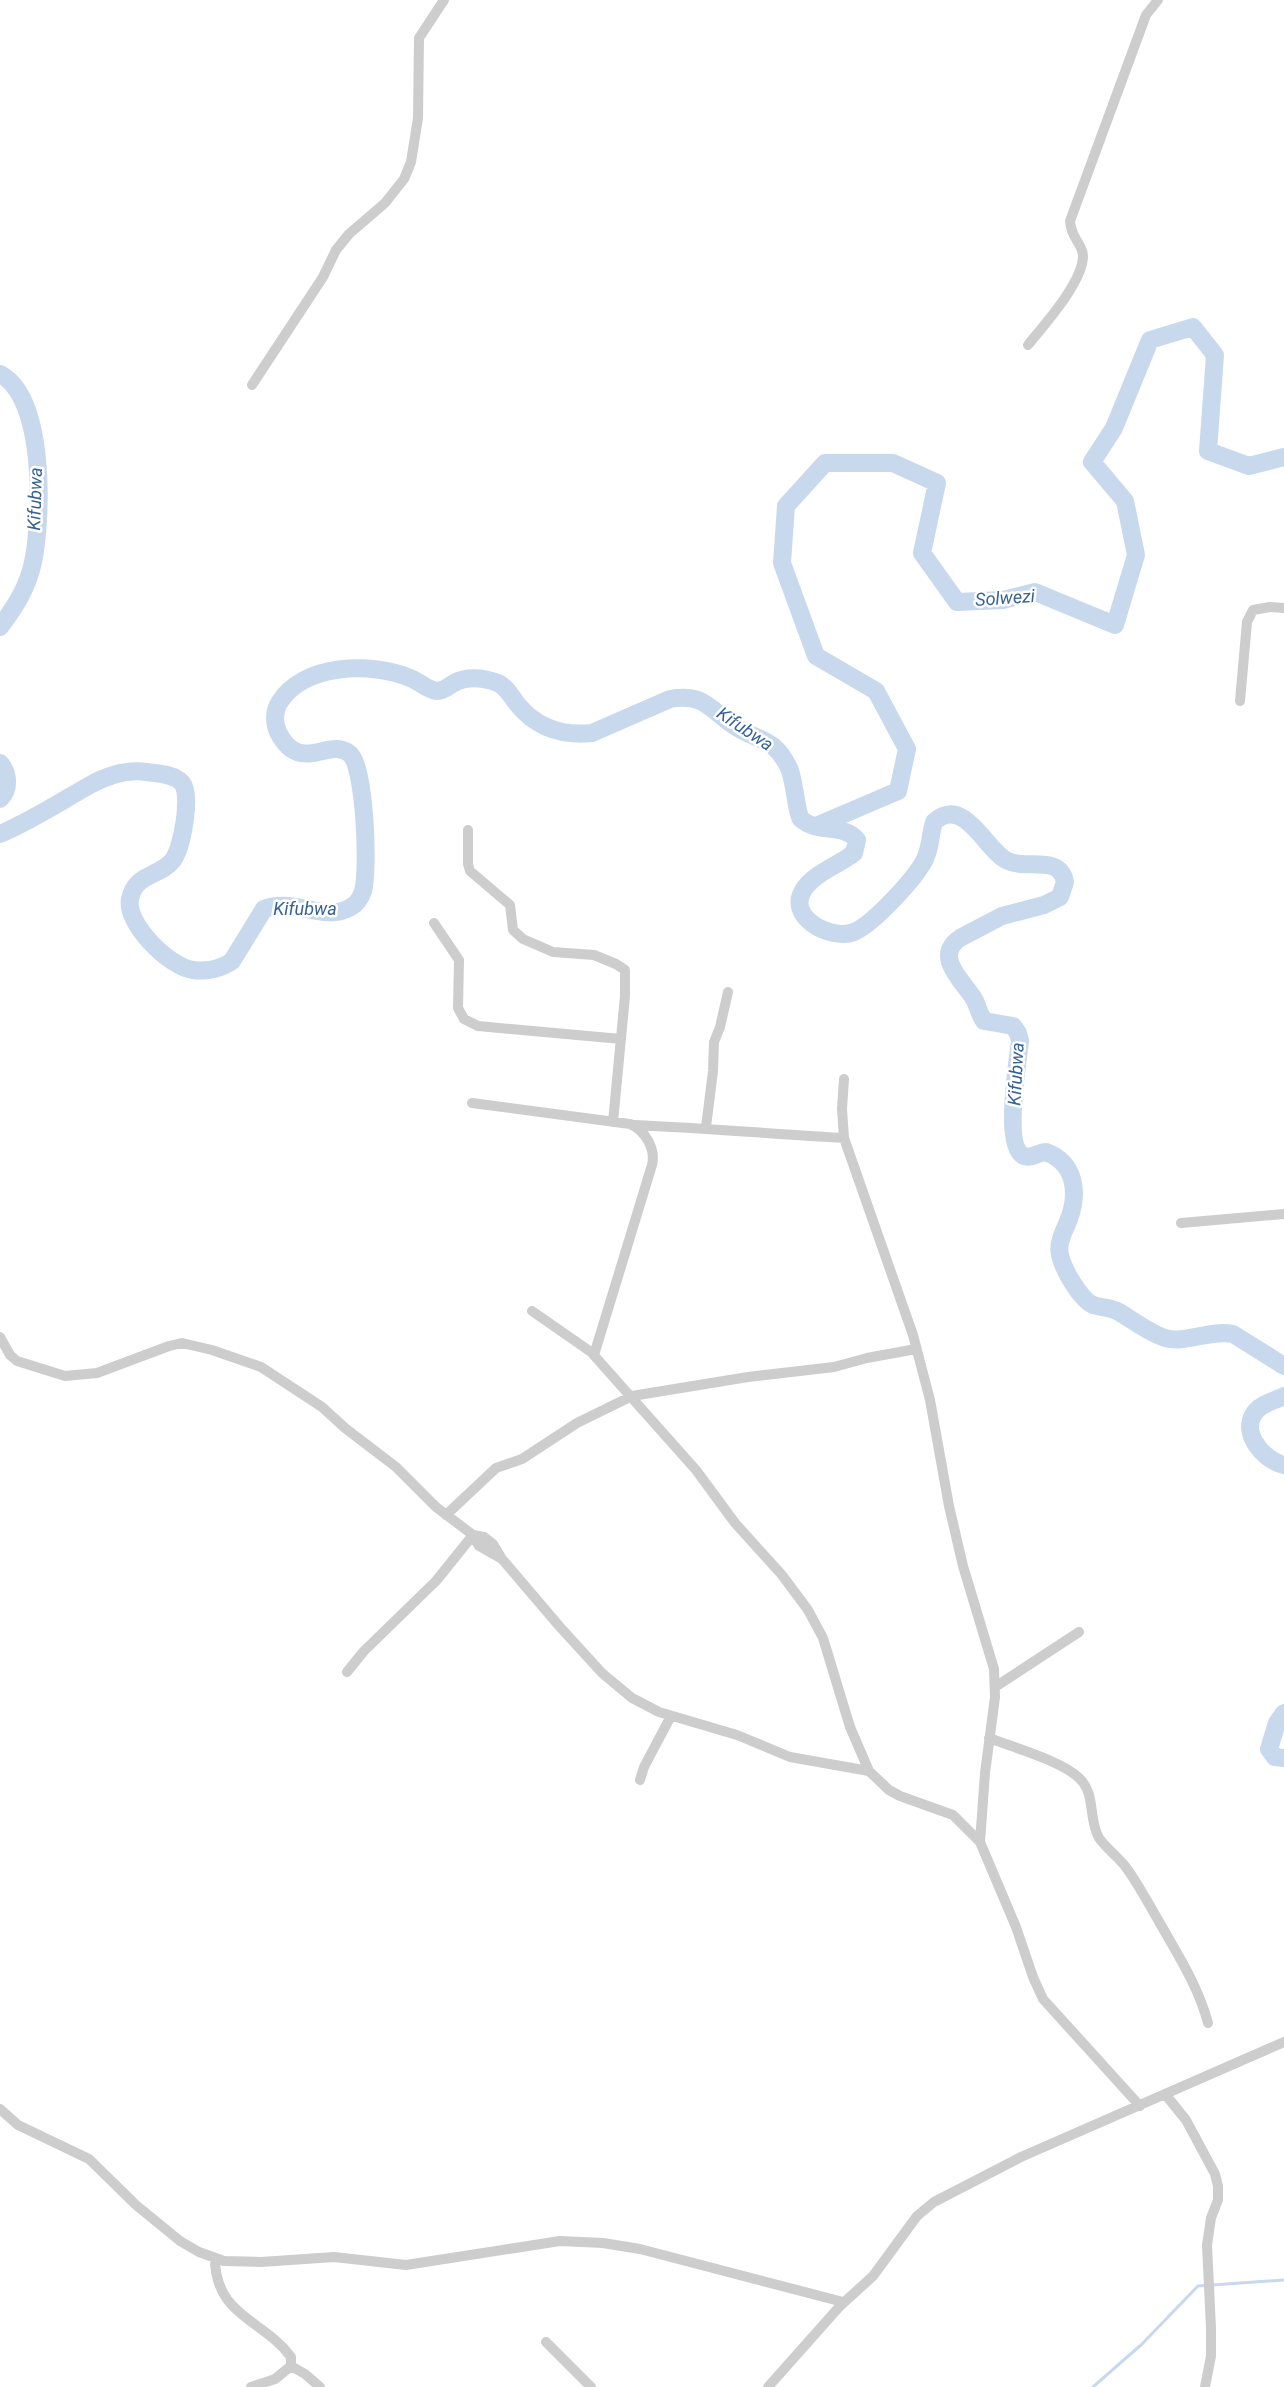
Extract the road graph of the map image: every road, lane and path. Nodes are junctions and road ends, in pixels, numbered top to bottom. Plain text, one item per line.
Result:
1 (444, 0) edge
2 (1158, 0) edge
3 (1028, 345) dead end
4 (252, 385) dead end
5 (1284, 608) edge
6 (1240, 701) dead end
7 (468, 830) dead end
8 (434, 923) dead end
9 (728, 992) dead end
10 (621, 1039) junction
11 (844, 1079) dead end
12 (472, 1103) dead end
13 (613, 1122) junction
14 (630, 1124) junction
15 (706, 1127) junction
16 (844, 1138) junction
17 (1284, 1214) edge
18 (1180, 1223) dead end
19 (532, 1311) dead end
20 (0, 1337) edge
21 (916, 1349) junction
22 (594, 1355) junction
23 (632, 1396) junction
24 (446, 1515) junction
25 (473, 1535) junction
26 (1079, 1632) dead end
27 (347, 1672) dead end
28 (995, 1687) junction
29 (671, 1716) junction
30 (989, 1738) junction
31 (869, 1771) junction
32 (640, 1780) dead end
33 (980, 1842) junction
34 (1208, 2023) dead end
35 (1284, 2042) edge
36 (1165, 2094) junction
37 (1140, 2106) junction
38 (0, 2109) edge
39 (215, 2258) junction
40 (843, 2302) junction
41 (546, 2342) dead end
42 (291, 2366) junction
43 (252, 2387) edge
44 (320, 2387) edge
45 (591, 2387) edge
46 (768, 2387) edge
47 (1205, 2387) edge

1 - 4 street
2 - 3 street
5 - 6 street
7 - 10 street
8 - 10 street
9 - 15 street
10 - 13 street
11 - 16 street
12 - 13 street
13 - 14 street
14 - 15 street
14 - 22 street
15 - 16 street
16 - 21 street
17 - 18 street
19 - 22 street
20 - 24 street
21 - 23 street
21 - 28 street
22 - 23 street
23 - 24 street
23 - 31 street
24 - 25 street
25 - 27 street
25 - 29 street
26 - 28 street
28 - 30 street
29 - 31 street
29 - 32 street
30 - 33 street
30 - 34 street
31 - 33 street
33 - 37 street
35 - 36 street
36 - 37 street
36 - 47 street
37 - 40 street
38 - 39 street
39 - 40 street
39 - 42 street
40 - 46 street
41 - 45 street
42 - 43 street
42 - 44 street

